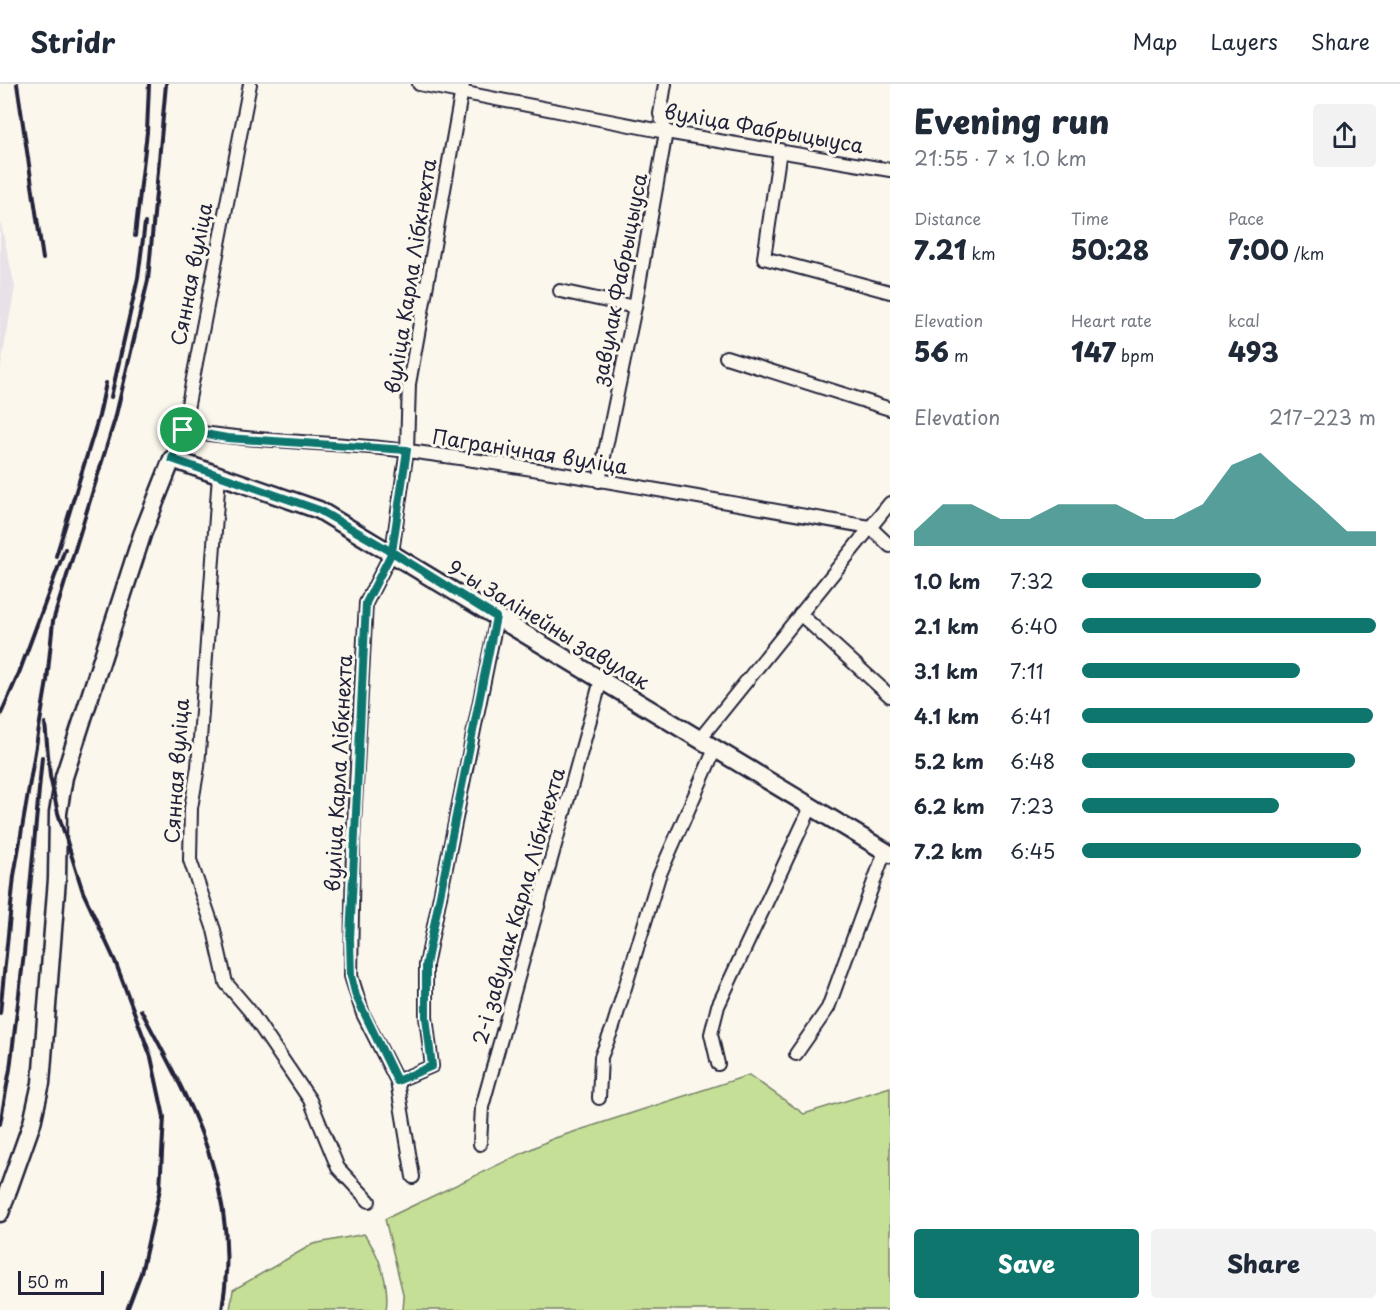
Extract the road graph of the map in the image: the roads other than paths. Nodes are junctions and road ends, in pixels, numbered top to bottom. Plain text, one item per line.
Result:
1 (250, 84) edge
2 (418, 84) edge
3 (665, 84) edge
4 (462, 88) edge
5 (666, 132) junction
6 (780, 150) junction
7 (890, 170) edge
8 (560, 291) dead end
9 (890, 292) edge
10 (635, 307) junction
11 (726, 357) dead end
12 (890, 409) edge
13 (183, 430) junction
14 (407, 450) junction
15 (172, 459) junction
16 (219, 475) junction
17 (599, 481) junction
18 (890, 503) edge
19 (870, 527) junction
20 (890, 546) edge
21 (392, 552) junction
22 (800, 614) junction
23 (496, 617) junction
24 (601, 680) junction
25 (890, 696) edge
26 (699, 740) junction
27 (715, 749) junction
28 (811, 807) junction
29 (887, 853) edge
30 (796, 1054) dead end
31 (718, 1064) dead end
32 (397, 1081) junction
33 (599, 1098) dead end
34 (480, 1144) dead end
35 (413, 1177) dead end
36 (369, 1201) dead end
37 (0, 1213) edge

1 - 13 street, Сянная вуліца
2 - 4 street, вуліца Фабрыцыуса
3 - 5 street, завулак Фабрыцыуса
4 - 5 street, вуліца Фабрыцыуса
4 - 14 street, вуліца Карла Лібкнехта
5 - 6 street, вуліца Фабрыцыуса
5 - 10 street, завулак Фабрыцыуса
6 - 7 street, вуліца Фабрыцыуса
6 - 9 street
8 - 10 street
10 - 17 street, завулак Фабрыцыуса
11 - 12 street
13 - 14 street, Пагранічная вуліца
13 - 15 street, Сянная вуліца
14 - 17 street, Пагранічная вуліца
14 - 21 street, вуліца Карла Лібкнехта
15 - 16 street, 9-ы Залінейны завулак
15 - 37 street, Сянная вуліца
16 - 21 street, 9-ы Залінейны завулак
16 - 36 street, Сянная вуліца
17 - 19 street, Пагранічная вуліца
18 - 19 street
19 - 20 street
19 - 22 street
21 - 23 street, 9-ы Залінейны завулак
21 - 32 street, вуліца Карла Лібкнехта
22 - 25 street
22 - 26 street
23 - 24 street, 9-ы Залінейны завулак
23 - 32 street
24 - 26 street, 9-ы Залінейны завулак
24 - 34 street, 2-і завулак Карла Лібкнехта
26 - 27 street, 9-ы Залінейны завулак
27 - 28 street, 9-ы Залінейны завулак
27 - 33 street
28 - 29 street, 9-ы Залінейны завулак
28 - 31 street
29 - 30 street
32 - 35 street, вуліца Карла Лібкнехта

